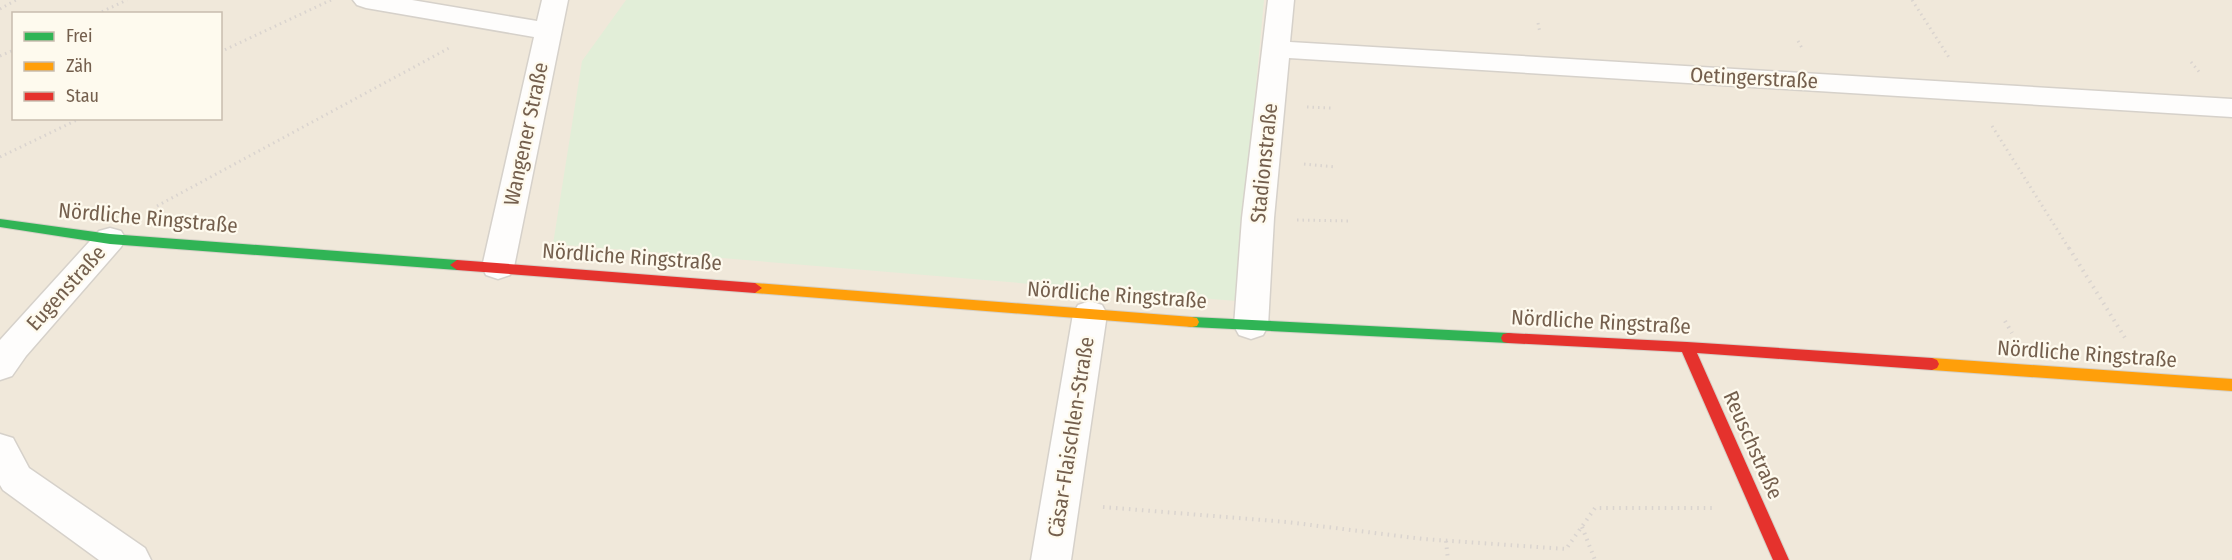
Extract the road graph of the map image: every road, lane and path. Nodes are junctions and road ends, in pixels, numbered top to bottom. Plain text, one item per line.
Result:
1 (16, 0) edge
2 (127, 0) edge
3 (331, 0) edge
4 (366, 0) edge
5 (555, 0) edge
6 (1281, 0) edge
7 (1912, 0) edge
8 (0, 9) edge
9 (101, 12) edge
10 (498, 22) junction
11 (548, 31) junction
12 (1276, 49) junction
13 (222, 51) edge
14 (1970, 91) junction
15 (2232, 108) edge
16 (77, 120) edge
17 (0, 157) edge
18 (1257, 218) junction
19 (1350, 221) dead end
20 (0, 224) edge
21 (104, 238) junction
22 (498, 267) junction
23 (1090, 314) junction
24 (1251, 326) junction
25 (1686, 347) junction
26 (0, 366) edge
27 (2152, 380) junction
28 (2232, 385) edge
29 (0, 449) edge
30 (1060, 504) junction
31 (1758, 508) junction
32 (1582, 526) junction
33 (1446, 541) junction
34 (131, 560) edge
35 (1051, 560) edge
36 (1448, 560) edge
37 (1595, 560) edge
38 (1781, 560) edge

1 - 8 path
2 - 9 path
3 - 13 path
4 - 10 street
5 - 11 street, Wangener Straße
6 - 12 street, Stadionstraße
7 - 14 path
10 - 11 street
10 - 21 path
11 - 22 street, Wangener Straße
12 - 14 street, Oetingerstraße
12 - 18 street, Stadionstraße
14 - 15 street, Oetingerstraße
14 - 27 path
16 - 17 path
18 - 19 path
18 - 24 street, Stadionstraße
20 - 21 street, Nördliche Ringstraße
21 - 22 street, Nördliche Ringstraße
21 - 26 street, Eugenstraße
22 - 23 street, Nördliche Ringstraße
23 - 24 street, Nördliche Ringstraße
23 - 30 street, Cäsar-Flaischlen-Straße
24 - 25 street, Nördliche Ringstraße
25 - 27 street, Nördliche Ringstraße
25 - 31 street, Reuschstraße
27 - 28 street, Nördliche Ringstraße
29 - 34 street
30 - 33 path
30 - 35 street, Cäsar-Flaischlen-Straße
31 - 32 path
31 - 38 street, Reuschstraße
32 - 33 path
32 - 37 path
33 - 36 path

